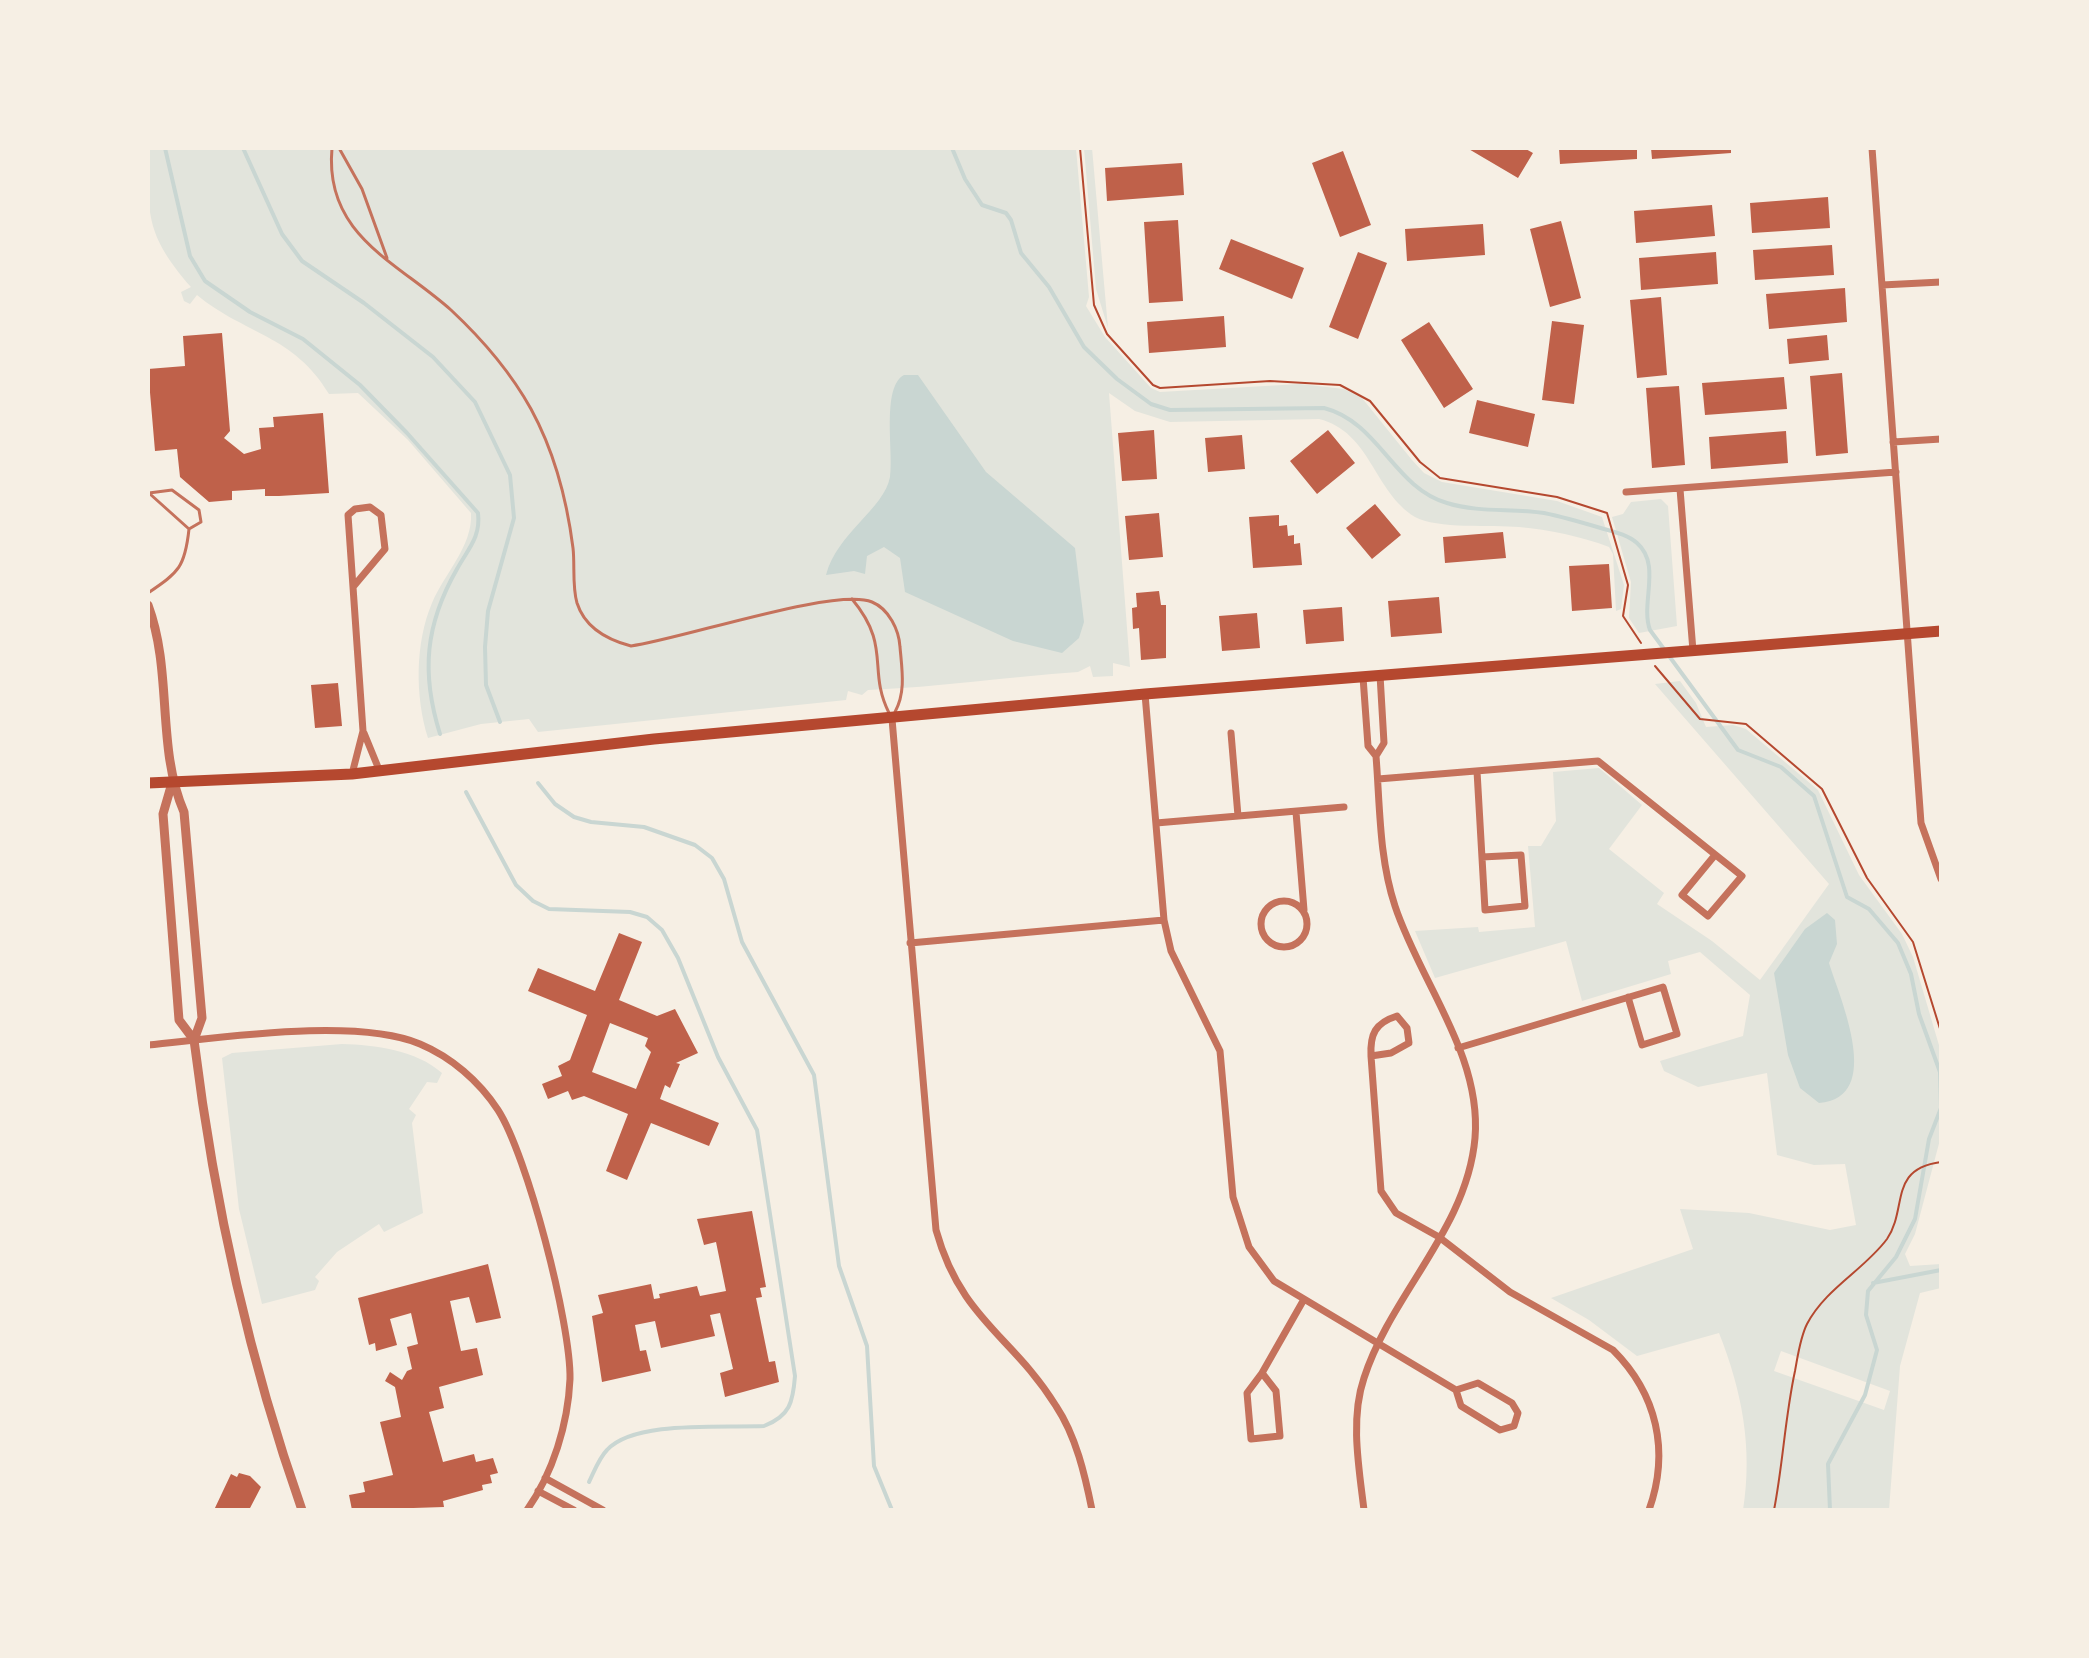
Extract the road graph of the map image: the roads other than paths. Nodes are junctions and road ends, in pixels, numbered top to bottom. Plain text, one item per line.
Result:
1 (332, 148) edge
2 (339, 148) edge
3 (1872, 148) edge
4 (389, 261) junction
5 (1941, 282) edge
6 (1882, 285) junction
7 (1941, 439) edge
8 (1893, 442) junction
9 (1896, 472) junction
10 (1680, 489) junction
11 (1626, 492) dead end
12 (149, 493) edge
13 (189, 529) junction
14 (353, 587) junction
15 (148, 593) edge
16 (852, 599) junction
17 (148, 605) edge
18 (1941, 631) edge
19 (1906, 634) junction
20 (1693, 651) junction
21 (1380, 675) junction
22 (1363, 677) junction
23 (1145, 694) junction
24 (892, 719) junction
25 (363, 731) junction
26 (1231, 733) dead end
27 (1376, 756) junction
28 (1477, 771) junction
29 (380, 772) junction
30 (352, 774) junction
31 (1378, 779) junction
32 (148, 783) edge
33 (172, 783) junction
34 (1344, 807) dead end
35 (1296, 812) junction
36 (1238, 816) junction
37 (1156, 823) junction
38 (1715, 855) junction
39 (1482, 857) junction
40 (1941, 879) edge
41 (1304, 911) junction
42 (1164, 920) junction
43 (910, 943) junction
44 (1628, 997) junction
45 (194, 1040) junction
46 (148, 1045) edge
47 (1458, 1048) junction
48 (1371, 1056) junction
49 (1439, 1237) junction
50 (1303, 1301) junction
51 (1379, 1344) junction
52 (1262, 1373) junction
53 (1456, 1390) junction
54 (545, 1478) junction
55 (538, 1491) junction
56 (302, 1510) edge
57 (527, 1510) edge
58 (574, 1510) edge
59 (603, 1510) edge
60 (1092, 1510) edge
61 (1364, 1510) edge
62 (1649, 1510) edge

1 - 4 lane
2 - 4 lane
3 - 6 street
4 - 16 lane
5 - 6 street
6 - 8 street
7 - 8 street
8 - 9 street
9 - 10 street
9 - 19 street
10 - 11 street
10 - 20 street
12 - 13 lane
12 - 13 lane
13 - 15 lane
14 - 14 street
14 - 25 street
16 - 24 lane
16 - 24 lane
17 - 33 street
18 - 19 main road
19 - 20 main road
19 - 40 street
20 - 21 main road
21 - 22 main road
21 - 27 street
22 - 23 main road
22 - 27 street
23 - 24 main road
23 - 37 street
24 - 29 main road
24 - 43 street
25 - 29 street
25 - 30 street
26 - 36 street
27 - 31 street
28 - 31 street
28 - 38 street
28 - 39 street
29 - 30 main road
30 - 33 main road
31 - 47 street
32 - 33 main road
33 - 45 street
33 - 45 street
34 - 35 street
35 - 36 street
35 - 41 street
36 - 37 street
37 - 42 street
38 - 38 street
39 - 39 street
41 - 41 street
42 - 43 street
42 - 50 street
43 - 60 street
44 - 44 street
44 - 47 street
45 - 46 street
45 - 54 street
45 - 56 street
47 - 49 street
48 - 48 street
48 - 49 street
49 - 51 street
49 - 62 street
50 - 51 street
50 - 52 street
51 - 53 street
51 - 61 street
52 - 52 street
53 - 53 street
54 - 55 street
54 - 59 street
55 - 57 street
55 - 58 street

